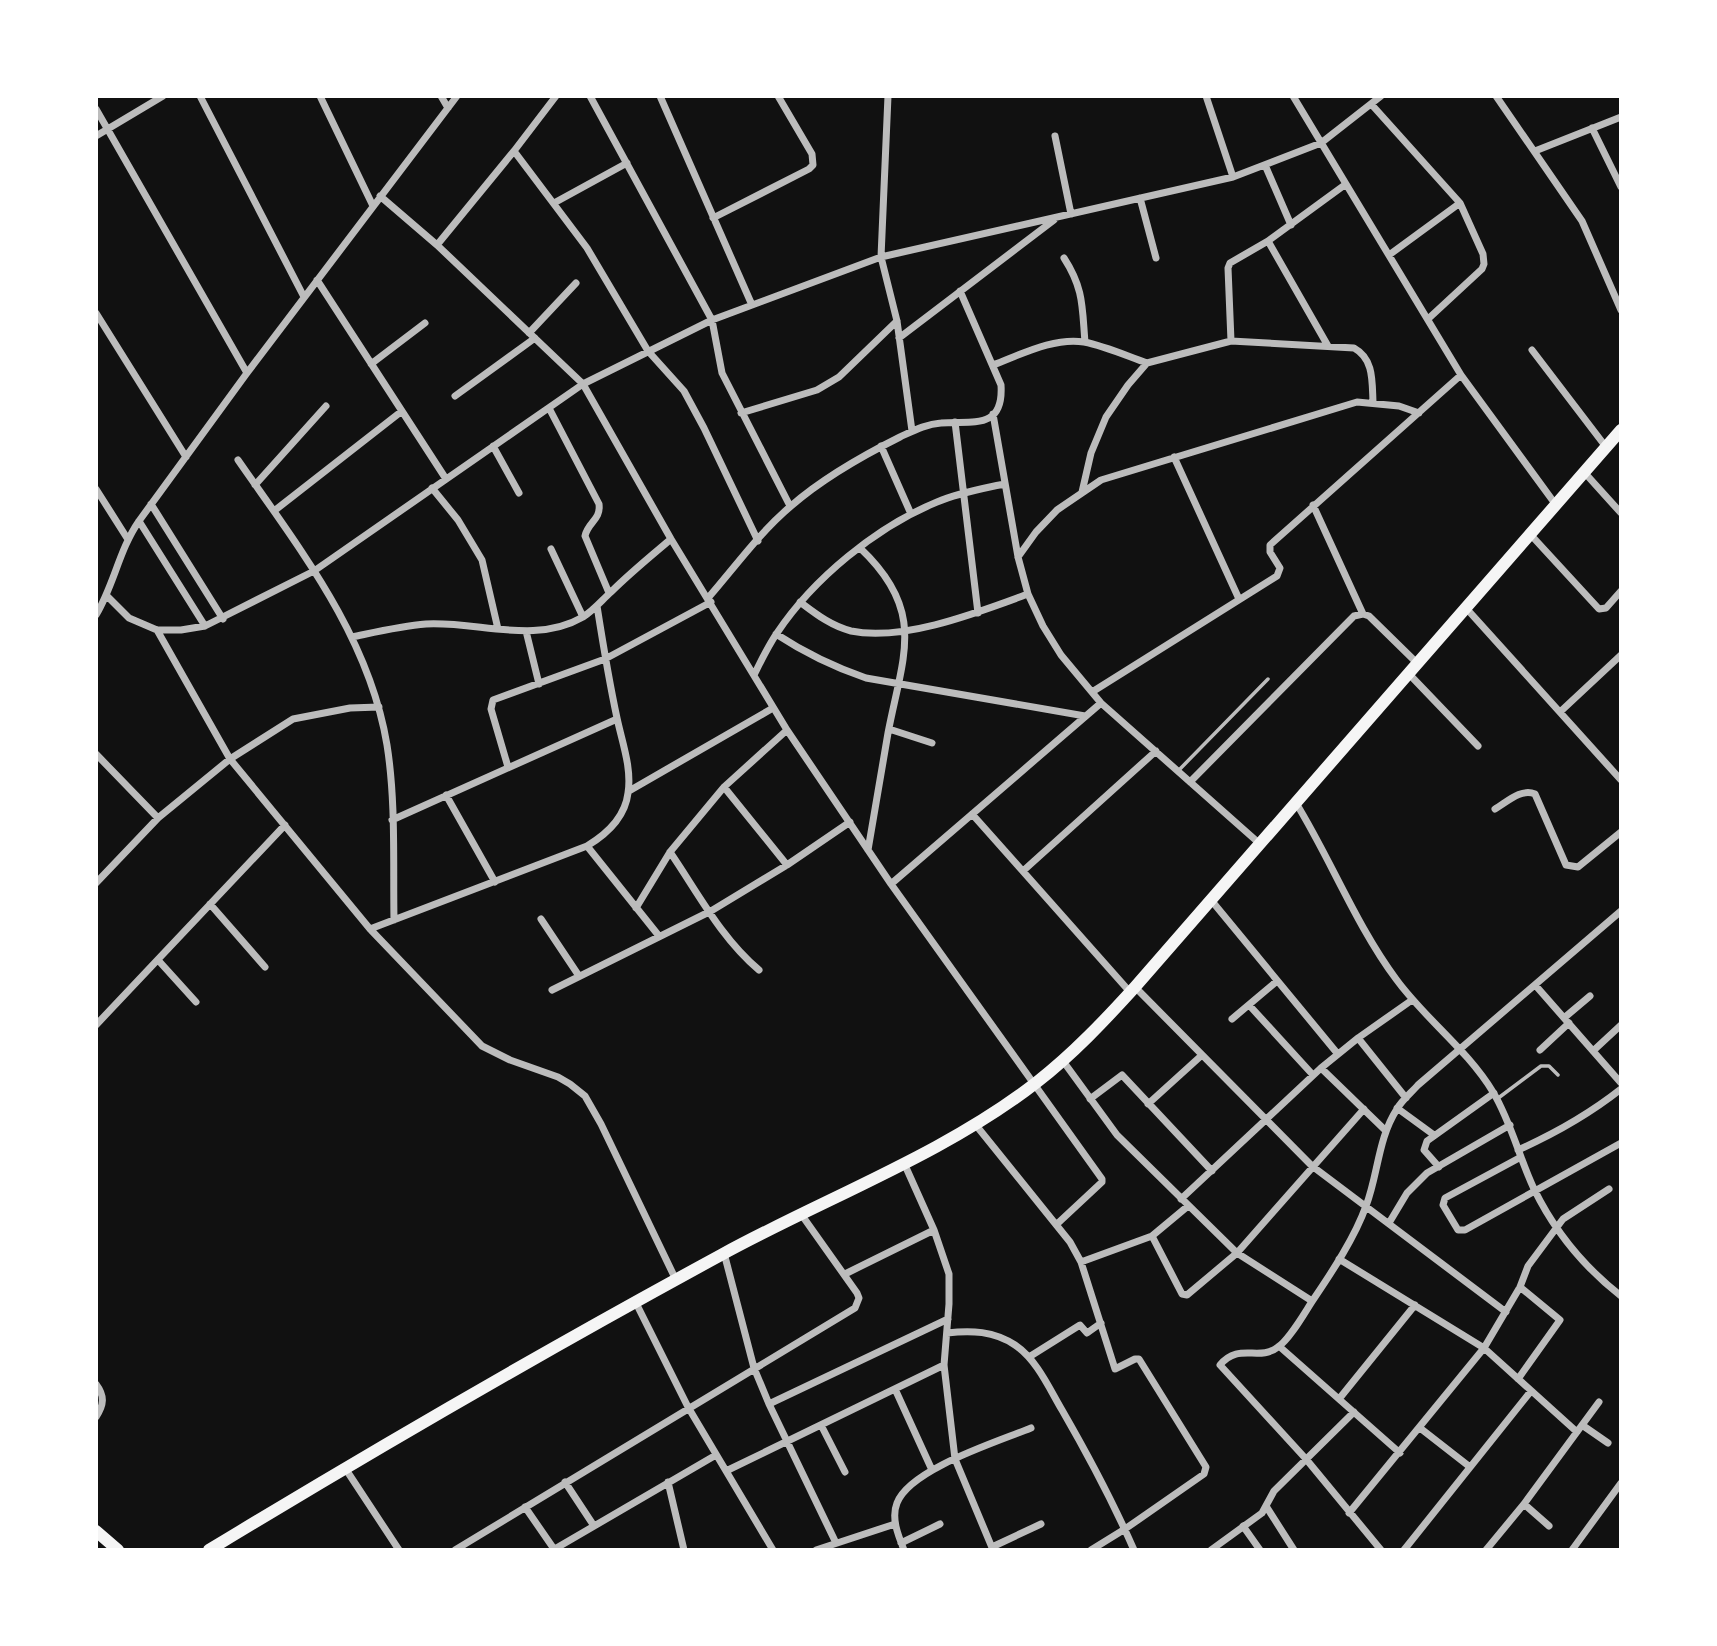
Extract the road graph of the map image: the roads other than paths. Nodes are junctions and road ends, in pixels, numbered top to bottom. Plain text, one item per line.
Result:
1 (163, 96) edge
2 (200, 96) edge
3 (320, 96) edge
4 (442, 96) edge
5 (457, 96) edge
6 (556, 96) edge
7 (590, 96) edge
8 (660, 96) edge
9 (778, 96) edge
10 (888, 96) edge
11 (1206, 96) edge
12 (1293, 96) edge
13 (1381, 96) edge
14 (1496, 96) edge
15 (1372, 105) junction
16 (448, 108) junction
17 (96, 109) edge
18 (1621, 117) edge
19 (1592, 128) junction
20 (108, 129) junction
21 (96, 136) edge
22 (1055, 136) dead end
23 (1321, 143) junction
24 (514, 151) junction
25 (1535, 151) junction
26 (626, 163) junction
27 (1265, 165) junction
28 (1233, 177) junction
29 (1346, 184) junction
30 (1621, 187) edge
31 (380, 196) junction
32 (1140, 198) junction
33 (554, 203) junction
34 (1460, 203) junction
35 (373, 205) junction
36 (1071, 214) junction
37 (1058, 217) junction
38 (713, 218) junction
39 (1291, 226) junction
40 (1268, 241) junction
41 (436, 244) junction
42 (1389, 255) junction
43 (881, 257) junction
44 (1064, 258) dead end
45 (1156, 258) dead end
46 (317, 280) junction
47 (576, 283) dead end
48 (960, 291) junction
49 (304, 297) junction
50 (751, 305) junction
51 (1621, 310) edge
52 (96, 313) edge
53 (1428, 319) junction
54 (712, 320) junction
55 (897, 321) junction
56 (425, 323) dead end
57 (100, 326) edge
58 (532, 336) junction
59 (899, 338) junction
60 (1231, 341) junction
61 (1084, 342) junction
62 (1328, 346) junction
63 (1532, 350) dead end
64 (648, 351) junction
65 (1147, 363) junction
66 (371, 364) junction
67 (993, 365) junction
68 (247, 373) junction
69 (1461, 375) junction
70 (583, 384) junction
71 (455, 396) dead end
72 (1373, 402) junction
73 (326, 406) dead end
74 (549, 408) junction
75 (402, 411) junction
76 (741, 413) junction
77 (1419, 413) junction
78 (993, 414) junction
79 (955, 422) junction
80 (1620, 430) edge
81 (912, 431) junction
82 (493, 446) junction
83 (881, 446) junction
84 (1606, 447) junction
85 (186, 457) junction
86 (1174, 457) junction
87 (238, 460) dead end
88 (1584, 472) junction
89 (446, 479) junction
90 (1004, 484) junction
91 (256, 485) junction
92 (432, 488) junction
93 (96, 489) edge
94 (965, 492) junction
95 (1082, 492) junction
96 (519, 493) dead end
97 (151, 504) junction
98 (1313, 505) junction
99 (1556, 505) junction
100 (790, 506) junction
101 (274, 511) junction
102 (1621, 513) edge
103 (911, 514) junction
104 (139, 521) junction
105 (1530, 534) junction
106 (127, 538) junction
107 (671, 539) junction
108 (758, 541) junction
109 (860, 548) junction
110 (551, 549) dead end
111 (1018, 557) junction
112 (314, 571) junction
113 (1621, 591) edge
114 (609, 593) junction
115 (1028, 594) junction
116 (107, 596) junction
117 (1239, 599) junction
118 (709, 600) junction
119 (800, 601) junction
120 (597, 606) junction
121 (1466, 608) junction
122 (978, 613) junction
123 (1363, 614) junction
124 (96, 615) edge
125 (583, 617) junction
126 (223, 619) junction
127 (205, 626) junction
128 (498, 629) junction
129 (158, 630) junction
130 (905, 630) junction
131 (526, 631) junction
132 (776, 634) junction
133 (352, 637) junction
134 (1621, 655) edge
135 (605, 659) junction
136 (1413, 669) junction
137 (754, 675) junction
138 (1268, 679) dead end
139 (539, 684) junction
140 (900, 685) junction
141 (1092, 692) junction
142 (1101, 703) junction
143 (379, 707) junction
144 (773, 708) junction
145 (1560, 712) junction
146 (1085, 716) junction
147 (617, 719) junction
148 (889, 729) junction
149 (787, 730) junction
150 (932, 743) dead end
151 (1478, 746) dead end
152 (1156, 751) junction
153 (96, 754) edge
154 (230, 760) junction
155 (508, 767) junction
156 (1178, 771) junction
157 (1621, 779) edge
158 (1190, 782) junction
159 (724, 787) junction
160 (629, 791) junction
161 (446, 795) junction
162 (1296, 803) junction
163 (1495, 809) dead end
164 (972, 814) junction
165 (158, 818) junction
166 (392, 820) junction
167 (850, 822) junction
168 (285, 825) junction
169 (1621, 832) edge
170 (1260, 844) junction
171 (587, 846) junction
172 (868, 850) junction
173 (670, 852) junction
174 (787, 865) junction
175 (1023, 871) junction
176 (495, 882) junction
177 (96, 883) edge
178 (891, 884) junction
179 (1211, 900) junction
180 (210, 904) junction
181 (636, 908) junction
182 (710, 911) junction
183 (1621, 911) edge
184 (541, 919) dead end
185 (394, 920) junction
186 (370, 929) junction
187 (659, 936) junction
188 (158, 960) junction
189 (265, 967) dead end
190 (759, 970) dead end
191 (579, 976) junction
192 (1277, 981) junction
193 (1536, 986) junction
194 (552, 990) dead end
195 (1133, 990) junction
196 (1590, 996) dead end
197 (1412, 1000) junction
198 (196, 1002) dead end
199 (1250, 1005) junction
200 (1232, 1019) dead end
201 (1566, 1020) junction
202 (96, 1025) edge
203 (1621, 1025) edge
204 (1357, 1038) junction
205 (1461, 1049) junction
206 (1540, 1050) dead end
207 (1593, 1051) junction
208 (1338, 1053) junction
209 (1202, 1055) junction
210 (1063, 1061) junction
211 (1321, 1068) junction
212 (1313, 1075) junction
213 (1558, 1075) dead end
214 (1621, 1083) edge
215 (1035, 1084) junction
216 (1621, 1089) edge
217 (1495, 1096) junction
218 (1406, 1098) junction
219 (1090, 1099) junction
220 (1149, 1104) junction
221 (1397, 1108) junction
222 (1364, 1109) junction
223 (1266, 1119) junction
224 (975, 1124) junction
225 (1510, 1125) junction
226 (1386, 1131) junction
227 (1434, 1135) junction
228 (1621, 1143) edge
229 (1520, 1153) junction
230 (904, 1163) junction
231 (1312, 1166) junction
232 (1439, 1167) junction
233 (1212, 1171) junction
234 (1609, 1189) dead end
235 (1534, 1190) junction
236 (1181, 1199) junction
237 (1188, 1206) junction
238 (1366, 1207) junction
239 (801, 1214) junction
240 (1389, 1223) junction
241 (1056, 1224) junction
242 (934, 1230) junction
243 (1557, 1230) junction
244 (1152, 1236) junction
245 (724, 1253) junction
246 (1237, 1254) junction
247 (1339, 1259) junction
248 (1081, 1262) junction
249 (845, 1274) junction
250 (676, 1280) junction
251 (1520, 1287) junction
252 (1620, 1294) edge
253 (1312, 1301) junction
254 (636, 1303) junction
255 (1415, 1305) junction
256 (1506, 1312) junction
257 (948, 1319) junction
258 (1101, 1323) junction
259 (947, 1333) junction
260 (1280, 1347) junction
261 (1484, 1348) junction
262 (1029, 1357) junction
263 (944, 1365) junction
264 (754, 1368) junction
265 (1518, 1379) junction
266 (96, 1384) edge
267 (894, 1389) junction
268 (1531, 1391) junction
269 (1339, 1399) junction
270 (1599, 1402) dead end
271 (769, 1404) junction
272 (688, 1407) junction
273 (1354, 1412) junction
274 (96, 1417) edge
275 (821, 1425) junction
276 (1031, 1428) dead end
277 (1420, 1428) junction
278 (1580, 1428) junction
279 (787, 1441) junction
280 (1608, 1443) dead end
281 (1400, 1453) junction
282 (716, 1455) junction
283 (955, 1459) junction
284 (1306, 1459) junction
285 (1470, 1467) junction
286 (345, 1468) junction
287 (932, 1470) junction
288 (726, 1471) junction
289 (845, 1472) dead end
290 (565, 1482) junction
291 (668, 1482) junction
292 (1621, 1483) edge
293 (1524, 1504) junction
294 (1266, 1506) junction
295 (524, 1507) junction
296 (1349, 1513) junction
297 (895, 1524) junction
298 (940, 1524) dead end
299 (1041, 1524) dead end
300 (594, 1526) junction
301 (1243, 1526) junction
302 (1549, 1526) dead end
303 (1125, 1529) junction
304 (96, 1531) edge
305 (836, 1543) junction
306 (902, 1546) edge
307 (826, 1548) edge
308 (993, 1548) edge
309 (118, 1550) edge
310 (209, 1550) edge
311 (399, 1550) edge
312 (455, 1550) edge
313 (554, 1550) edge
314 (684, 1550) edge
315 (773, 1550) edge
316 (816, 1550) edge
317 (1091, 1550) edge
318 (1134, 1550) edge
319 (1211, 1550) edge
320 (1259, 1550) edge
321 (1294, 1550) edge
322 (1381, 1550) edge
323 (1404, 1550) edge
324 (1486, 1550) edge
325 (1572, 1550) edge

1 - 20 street
2 - 49 street
3 - 35 street
4 - 16 street
5 - 16 street
6 - 24 street
7 - 26 street
8 - 38 street
9 - 38 street
10 - 43 street
11 - 28 street
12 - 23 street
13 - 15 street
14 - 25 street
15 - 23 street
15 - 34 street
16 - 31 street
17 - 20 street
18 - 19 street
19 - 25 street
19 - 30 street
20 - 21 street
20 - 68 street
22 - 36 street
23 - 27 street
23 - 29 street
24 - 33 street
24 - 41 street
25 - 51 street
26 - 33 street
26 - 54 street
27 - 28 street
27 - 39 street
28 - 32 street
29 - 39 street
29 - 42 street
31 - 35 street
31 - 41 street
32 - 36 street
32 - 45 street
33 - 64 street
34 - 42 street
34 - 53 street
35 - 46 street
36 - 37 street
37 - 43 street
37 - 48 street
38 - 50 street
39 - 40 street
40 - 60 street
40 - 62 street
41 - 58 street
42 - 53 street
43 - 50 street
43 - 55 street
44 - 61 street
46 - 49 street
46 - 66 street
47 - 58 street
48 - 59 street
48 - 67 street
49 - 68 street
50 - 54 street
52 - 57 street
53 - 69 street
54 - 64 street
54 - 76 street
55 - 59 street
55 - 76 street
56 - 66 street
57 - 85 street
58 - 70 street
58 - 71 street
59 - 81 street
60 - 62 street
60 - 65 street
61 - 65 street
61 - 67 street
62 - 72 street
63 - 84 street
64 - 70 street
64 - 108 street
65 - 95 street
66 - 75 street
67 - 78 street
68 - 85 street
69 - 77 street
69 - 99 street
70 - 74 street
70 - 107 street
72 - 77 street
72 - 86 street
73 - 91 street
74 - 82 street
74 - 114 street
75 - 89 street
75 - 101 street
76 - 100 street
77 - 98 street
78 - 79 street
78 - 90 street
79 - 81 street
79 - 94 street
80 - 84 main road
81 - 83 street
82 - 89 street
82 - 96 street
83 - 100 street
83 - 103 street
84 - 88 main road
85 - 97 street
86 - 95 street
86 - 117 street
87 - 91 street
88 - 99 main road
88 - 102 street
89 - 92 street
90 - 94 street
90 - 111 street
91 - 101 street
92 - 112 street
92 - 128 street
93 - 106 street
94 - 103 street
94 - 122 street
95 - 111 street
97 - 104 street
97 - 126 street
98 - 117 street
98 - 123 street
99 - 105 main road
100 - 108 street
101 - 112 street
103 - 109 street
104 - 106 street
104 - 127 street
105 - 113 street
105 - 121 main road
106 - 116 street
107 - 114 street
107 - 118 street
108 - 118 street
109 - 119 street
109 - 130 street
110 - 125 street
111 - 115 street
112 - 126 street
112 - 133 street
114 - 120 street
115 - 122 street
115 - 141 street
116 - 124 street
116 - 129 street
117 - 141 street
118 - 135 street
118 - 137 street
119 - 130 street
119 - 132 street
120 - 125 street
120 - 135 street
121 - 136 main road
121 - 145 street
122 - 130 street
123 - 136 street
123 - 158 street
125 - 131 street
126 - 127 street
127 - 129 street
128 - 131 street
128 - 133 street
129 - 154 street
130 - 140 street
131 - 139 street
132 - 137 street
132 - 140 street
133 - 143 street
134 - 145 street
135 - 139 street
135 - 147 street
136 - 151 street
136 - 162 main road
137 - 144 street
138 - 156 lane
139 - 155 street
140 - 146 street
140 - 148 street
141 - 142 street
142 - 146 street
142 - 152 street
143 - 154 street
143 - 166 street
144 - 149 street
144 - 160 street
145 - 157 street
146 - 164 street
147 - 155 street
147 - 160 street
148 - 150 street
148 - 172 street
149 - 159 street
149 - 167 street
152 - 156 street
152 - 175 street
153 - 165 street
154 - 165 street
154 - 168 street
155 - 161 street
156 - 158 street
158 - 170 street
159 - 173 street
159 - 174 street
160 - 171 street
161 - 166 street
161 - 176 street
162 - 170 main road
162 - 197 street
163 - 169 street
164 - 175 street
164 - 178 street
165 - 177 street
166 - 185 street
167 - 172 street
167 - 174 street
168 - 180 street
168 - 186 street
170 - 179 main road
171 - 176 street
171 - 181 street
172 - 178 street
173 - 181 street
173 - 182 street
174 - 182 street
175 - 195 street
176 - 185 street
178 - 215 street
179 - 192 street
179 - 195 main road
180 - 188 street
180 - 189 street
181 - 187 street
182 - 187 street
182 - 190 street
183 - 193 street
184 - 191 street
185 - 186 street
186 - 250 street
187 - 191 street
188 - 198 street
188 - 202 street
191 - 194 street
192 - 199 street
192 - 208 street
193 - 201 street
193 - 205 street
195 - 209 street
195 - 210 main road
196 - 201 street
197 - 204 street
197 - 205 street
199 - 200 street
199 - 212 street
201 - 206 street
201 - 207 street
203 - 207 street
204 - 208 street
204 - 218 street
205 - 217 street
205 - 218 street
207 - 214 street
208 - 211 street
209 - 220 street
209 - 223 street
210 - 215 main road
210 - 219 street
211 - 212 street
211 - 222 street
212 - 223 street
213 - 217 lane
215 - 224 main road
215 - 241 street
216 - 229 street
217 - 225 street
217 - 227 street
218 - 221 street
219 - 220 street
219 - 236 street
220 - 233 street
221 - 226 street
221 - 227 street
222 - 226 street
222 - 231 street
223 - 231 street
223 - 233 street
224 - 230 main road
224 - 241 street
225 - 229 street
225 - 232 street
226 - 238 street
227 - 232 street
228 - 235 street
229 - 235 street
229 - 235 street
230 - 239 main road
230 - 242 street
231 - 238 street
231 - 246 street
232 - 240 street
233 - 236 street
234 - 243 street
235 - 243 street
236 - 237 street
237 - 244 street
237 - 246 street
238 - 240 street
238 - 247 street
239 - 245 main road
239 - 249 street
240 - 256 street
241 - 248 street
242 - 249 street
242 - 257 street
243 - 251 street
243 - 252 street
244 - 246 street
244 - 248 street
245 - 250 main road
245 - 264 street
246 - 253 street
247 - 253 street
247 - 255 street
248 - 258 street
249 - 264 street
250 - 254 main road
251 - 256 street
251 - 265 street
253 - 260 street
254 - 272 street
254 - 286 main road
255 - 261 street
255 - 269 street
256 - 261 street
257 - 259 street
257 - 271 street
258 - 262 street
258 - 303 street
259 - 262 street
259 - 263 street
260 - 269 street
260 - 284 street
261 - 265 street
261 - 277 street
262 - 303 street
263 - 267 street
263 - 283 street
264 - 271 street
264 - 272 street
265 - 268 street
266 - 274 street
267 - 275 street
267 - 287 street
268 - 278 street
268 - 285 street
269 - 273 street
270 - 278 street
271 - 279 street
272 - 282 street
272 - 290 street
273 - 281 street
273 - 284 street
275 - 279 street
275 - 289 street
276 - 283 street
277 - 281 street
277 - 285 street
278 - 280 street
278 - 293 street
279 - 288 street
279 - 305 street
281 - 296 street
282 - 288 street
282 - 291 street
283 - 287 street
283 - 308 street
284 - 294 street
284 - 296 street
285 - 323 street
286 - 310 main road
286 - 311 street
287 - 297 street
288 - 315 street
290 - 295 street
290 - 300 street
291 - 300 street
291 - 314 street
292 - 325 street
293 - 302 street
293 - 324 street
294 - 301 street
294 - 321 street
295 - 312 street
295 - 313 street
296 - 322 street
297 - 305 street
297 - 306 street
298 - 306 street
299 - 308 street
300 - 313 street
301 - 319 street
301 - 320 street
303 - 317 street
303 - 318 street
304 - 309 main road
305 - 307 street
307 - 316 street

